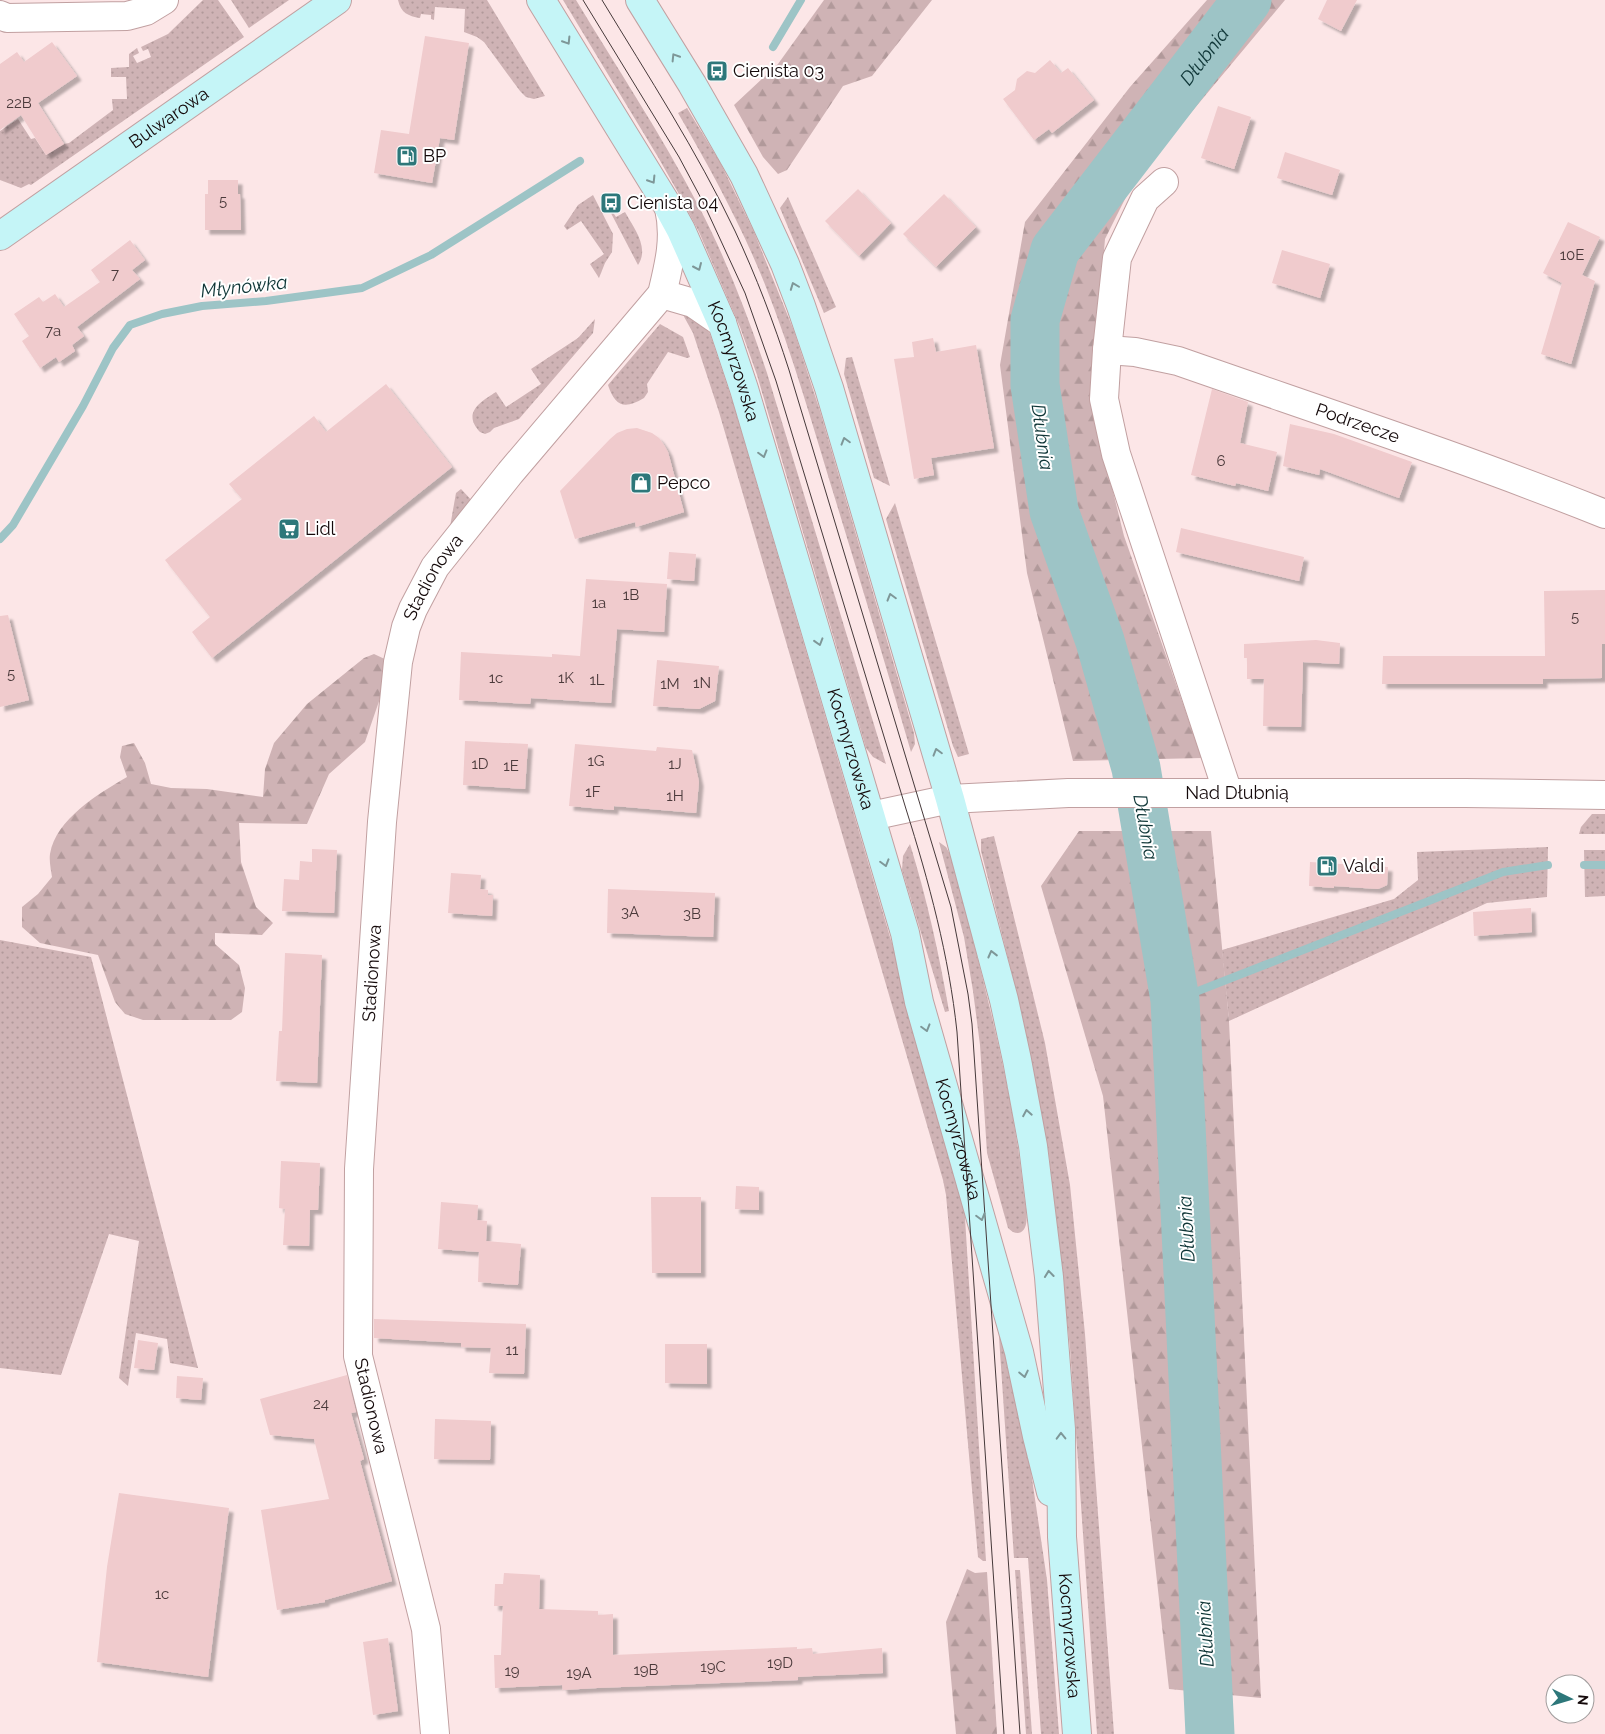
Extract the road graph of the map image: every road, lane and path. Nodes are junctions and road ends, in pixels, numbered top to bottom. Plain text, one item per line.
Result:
1 (164, 0) edge
2 (337, 0) edge
3 (541, 0) edge
4 (640, 0) edge
5 (2, 19) edge
6 (1164, 182) dead end
7 (669, 208) junction
8 (2, 231) edge
9 (662, 294) junction
10 (722, 323) junction
11 (1107, 350) junction
12 (1605, 514) edge
13 (1216, 794) junction
14 (1605, 795) edge
15 (950, 799) junction
16 (871, 816) junction
17 (1062, 1537) junction
18 (435, 1734) edge
19 (1077, 1734) edge

1 - 5 street
2 - 8 main road, Bulwarowa
3 -> 7 main road, Kocmyrzowska
15 -> 4 main road, Kocmyrzowska
6 - 11 street
7 - 9 street, Stadionowa
7 -> 10 main road, Kocmyrzowska
9 - 10 street
9 - 18 street, Stadionowa
10 -> 16 main road, Kocmyrzowska
11 - 12 street, Podrzecze
11 - 13 street
13 - 14 street, Nad Dłubnią
13 - 15 street, Nad Dłubnią
15 - 16 street, Nad Dłubnią
17 -> 15 main road, Kocmyrzowska
16 -> 17 main road, Kocmyrzowska
17 - 19 main road, Kocmyrzowska

